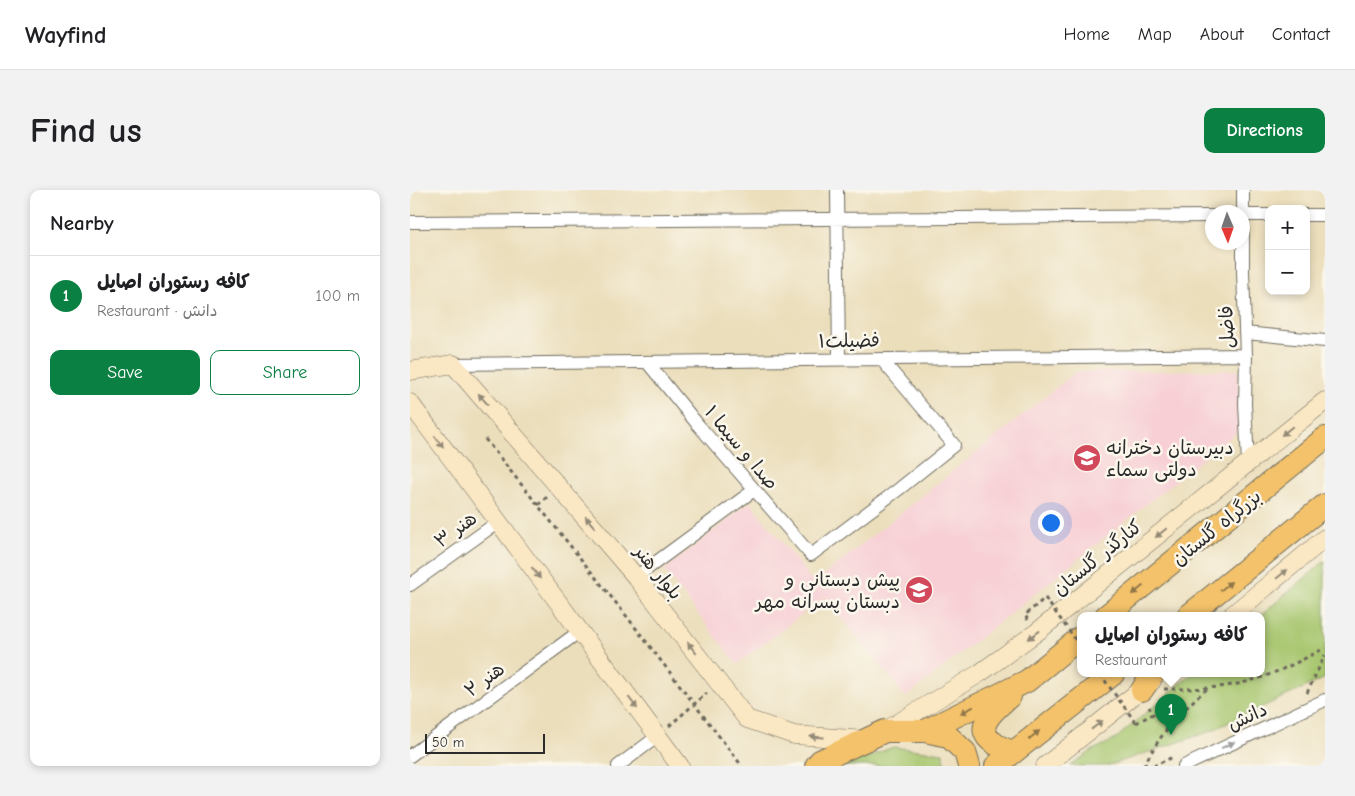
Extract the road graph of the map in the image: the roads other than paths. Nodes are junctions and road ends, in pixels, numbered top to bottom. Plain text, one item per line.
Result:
1 (837, 190) edge
2 (1243, 190) edge
3 (1243, 205) edge
4 (1250, 215) edge
5 (1265, 215) edge
6 (1310, 215) edge
7 (1325, 215) edge
8 (1205, 216) edge
9 (838, 218) junction
10 (410, 222) edge
11 (1244, 250) edge
12 (1245, 334) junction
13 (1325, 341) edge
14 (1246, 354) junction
15 (839, 359) junction
16 (881, 359) junction
17 (647, 362) junction
18 (453, 364) junction
19 (410, 371) edge
20 (1325, 400) edge
21 (413, 414) edge
22 (1325, 438) edge
23 (1248, 463) junction
24 (754, 490) junction
25 (1325, 505) edge
26 (498, 522) junction
27 (1325, 538) edge
28 (636, 576) junction
29 (410, 585) edge
30 (1111, 612) edge
31 (1195, 612) edge
32 (1235, 612) edge
33 (580, 631) junction
34 (1077, 640) edge
35 (1109, 677) edge
36 (1027, 680) junction
37 (1155, 682) edge
38 (1325, 700) edge
39 (925, 731) junction
40 (875, 735) junction
41 (658, 736) junction
42 (410, 756) edge
43 (1004, 759) edge
44 (618, 766) edge
45 (680, 766) edge
46 (816, 766) edge
47 (969, 766) edge
48 (1044, 766) edge
49 (1184, 766) edge

1 - 9 street
2 - 3 street, فاضل
4 - 5 street
6 - 7 street
8 - 9 street
9 - 10 street
9 - 15 street
11 - 12 street, فاضل
12 - 13 street
12 - 14 street, فاضل
14 - 16 street, فضیلت۱
14 - 23 street, فاضل
15 - 16 street, فضیلت۱
15 - 17 street, فضیلت۱
16 - 24 street, صدا و سیما ۱
17 - 18 street, فضیلت۱
17 - 24 street, صدا و سیما ۱
18 - 19 street
28 -> 18 street, بلوار هنر
20 -> 23 street, کنارگذر گلستان
21 -> 26 street
22 -> 30 highway, بزرگراه گلستان
23 -> 40 street, کنارگذر گلستان
24 - 28 street
31 -> 25 highway
26 - 29 street, هنر ۳
26 -> 33 street
32 -> 27 street
40 -> 28 street, بلوار هنر
33 -> 41 street
33 - 42 street, هنر ۲
34 - 36 highway
43 -> 35 highway
36 -> 39 highway
36 - 43 highway
48 -> 37 street
49 -> 38 street, دانش
39 - 40 highway
39 - 47 highway
40 - 46 highway
41 - 44 street
41 - 45 street

